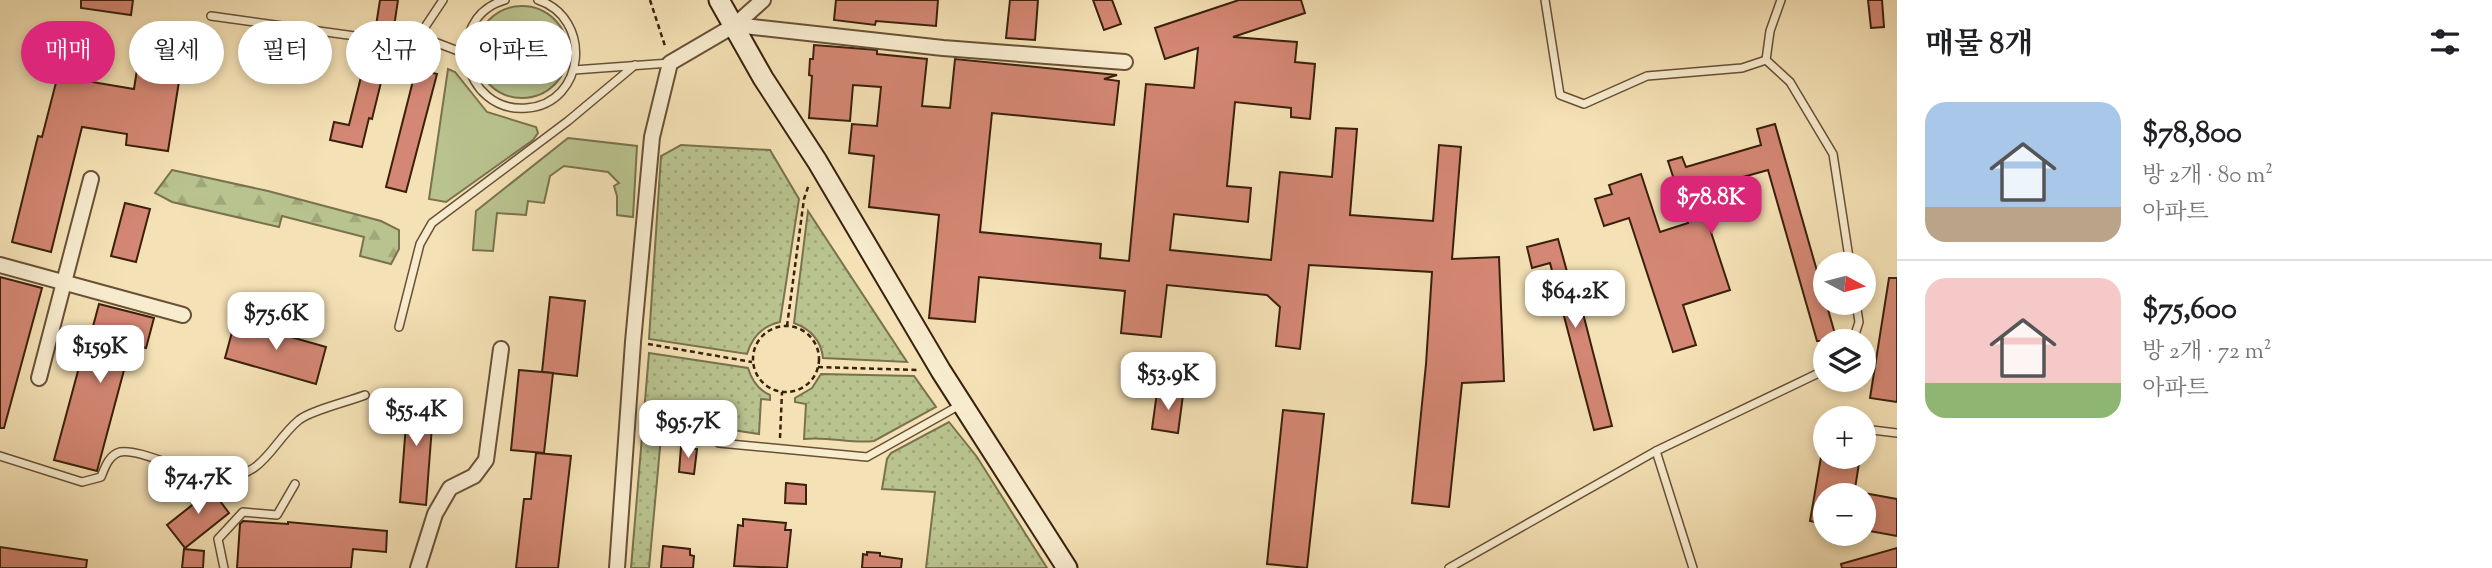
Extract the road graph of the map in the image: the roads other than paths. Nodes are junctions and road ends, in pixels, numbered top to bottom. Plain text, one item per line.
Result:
1 (443, 0) edge
2 (505, 0) edge
3 (538, 0) edge
4 (719, 0) edge
5 (763, 0) edge
6 (1545, 0) edge
7 (1781, 0) edge
8 (211, 16) dead end
9 (429, 21) edge
10 (477, 21) edge
11 (735, 25) junction
12 (346, 35) edge
13 (1766, 60) junction
14 (1125, 62) dead end
15 (670, 63) junction
16 (635, 65) junction
17 (575, 70) junction
18 (572, 76) edge
19 (477, 84) edge
20 (568, 84) edge
21 (91, 179) dead end
22 (1848, 252) edge
23 (0, 265) edge
24 (64, 283) junction
25 (183, 315) dead end
26 (399, 327) dead end
27 (502, 349) dead end
28 (1813, 376) edge
29 (38, 378) dead end
30 (365, 396) dead end
31 (962, 404) junction
32 (1876, 430) edge
33 (1897, 433) edge
34 (719, 443) dead end
35 (1656, 451) junction
36 (0, 456) edge
37 (295, 484) dead end
38 (224, 568) edge
39 (418, 568) edge
40 (617, 568) edge
41 (1067, 568) edge
42 (1449, 568) edge
43 (1693, 568) edge

1 - 9 lane
2 - 10 lane
3 - 17 lane
4 - 11 street
5 - 11 street
6 - 13 lane
7 - 13 lane
8 - 12 lane
11 - 14 street
11 - 15 street
11 - 31 street
13 - 22 lane
15 - 16 lane
15 - 40 street
16 - 17 lane
16 - 26 lane
17 - 18 lane
19 - 20 lane
21 - 24 street
23 - 24 street
24 - 25 street
24 - 29 street
27 - 39 street
28 - 35 lane
30 - 36 lane
31 - 34 lane
31 - 41 street
32 - 33 lane
35 - 42 lane
35 - 43 lane
37 - 38 lane

